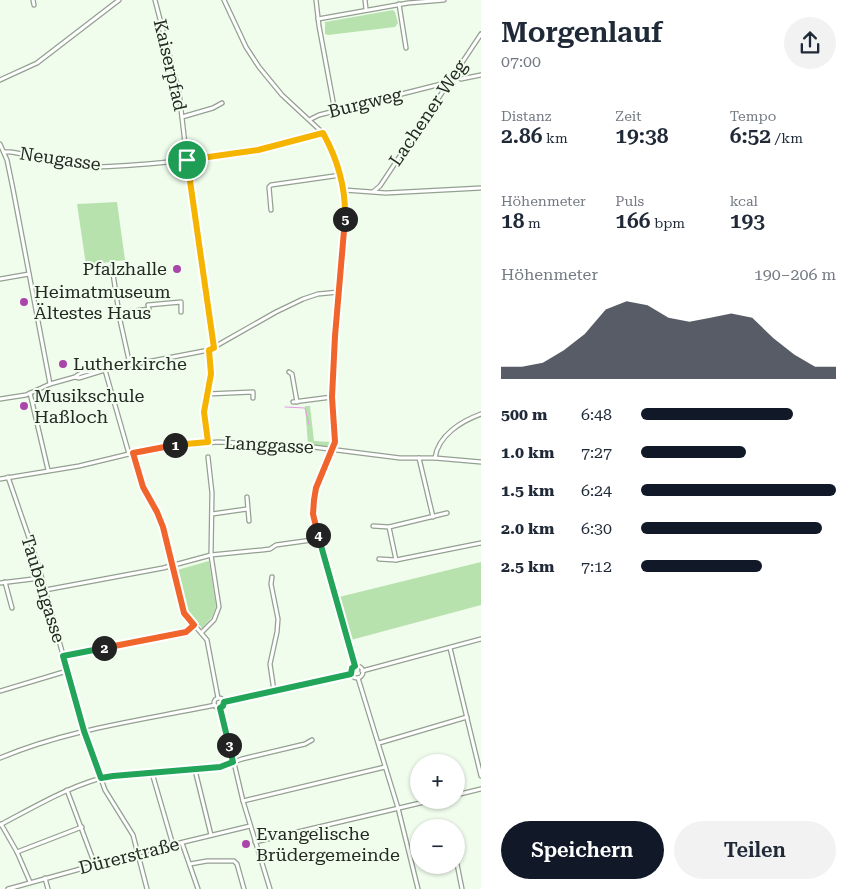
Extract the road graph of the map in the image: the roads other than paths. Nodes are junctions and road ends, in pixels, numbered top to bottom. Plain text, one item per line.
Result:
1 (33, 0) edge
2 (119, 0) edge
3 (155, 0) edge
4 (224, 0) edge
5 (316, 0) edge
6 (365, 0) edge
7 (444, 0) edge
8 (416, 1) edge
9 (399, 4) junction
10 (34, 5) dead end
11 (366, 10) junction
12 (318, 19) junction
13 (481, 34) edge
14 (406, 48) dead end
15 (454, 75) junction
16 (481, 75) edge
17 (0, 80) edge
18 (450, 82) junction
19 (222, 103) dead end
20 (335, 112) junction
21 (182, 117) junction
22 (310, 120) junction
23 (323, 133) junction
24 (0, 144) edge
25 (4, 152) junction
26 (187, 160) junction
27 (341, 175) junction
28 (481, 188) edge
29 (344, 190) junction
30 (374, 191) junction
31 (272, 210) dead end
32 (112, 267) dead end
33 (29, 274) junction
34 (0, 279) edge
35 (339, 292) junction
36 (181, 312) dead end
37 (119, 313) junction
38 (214, 348) junction
39 (209, 350) junction
40 (130, 365) junction
41 (105, 370) junction
42 (289, 372) dead end
43 (50, 384) junction
44 (30, 393) junction
45 (207, 394) junction
46 (332, 397) junction
47 (253, 398) dead end
48 (0, 399) edge
49 (481, 414) edge
50 (208, 442) junction
51 (332, 449) junction
52 (133, 453) junction
53 (129, 454) junction
54 (208, 457) dead end
55 (419, 458) junction
56 (435, 458) junction
57 (481, 462) edge
58 (48, 470) junction
59 (8, 477) junction
60 (0, 479) edge
61 (247, 497) dead end
62 (247, 509) junction
63 (447, 513) dead end
64 (212, 514) junction
65 (433, 517) junction
66 (249, 521) dead end
67 (373, 526) dead end
68 (389, 527) junction
69 (319, 539) junction
70 (481, 543) edge
71 (210, 555) junction
72 (379, 559) dead end
73 (396, 560) junction
74 (172, 566) junction
75 (272, 577) dead end
76 (42, 578) junction
77 (5, 582) junction
78 (0, 583) edge
79 (46, 590) junction
80 (12, 608) dead end
81 (194, 625) junction
82 (202, 632) junction
83 (481, 639) edge
84 (450, 648) junction
85 (63, 656) junction
86 (355, 666) junction
87 (67, 671) junction
88 (362, 671) junction
89 (351, 674) junction
90 (358, 678) junction
91 (0, 691) edge
92 (274, 691) junction
93 (218, 698) junction
94 (224, 702) junction
95 (215, 705) junction
96 (220, 708) junction
97 (467, 717) junction
98 (84, 731) junction
99 (312, 740) dead end
100 (378, 743) junction
101 (0, 758) edge
102 (233, 762) junction
103 (385, 767) junction
104 (195, 770) junction
105 (152, 773) junction
106 (481, 776) edge
107 (101, 778) junction
108 (481, 789) edge
109 (67, 790) junction
110 (465, 793) edge
111 (243, 801) junction
112 (410, 805) edge
113 (398, 808) junction
114 (1, 824) edge
115 (250, 826) junction
116 (82, 827) junction
117 (211, 835) junction
118 (255, 842) junction
119 (182, 843) junction
120 (173, 845) junction
121 (17, 852) junction
122 (138, 853) junction
123 (190, 864) junction
124 (95, 865) junction
125 (459, 874) edge
126 (45, 878) junction
127 (30, 882) junction
128 (8, 889) edge
129 (48, 889) edge
130 (148, 889) edge
131 (198, 889) edge
132 (244, 889) edge
133 (270, 889) edge
134 (418, 889) edge
135 (462, 889) edge

1 - 10 street
2 - 17 street
3 - 21 street, Kaiserpfad
4 - 22 street
5 - 12 street
6 - 11 street
7 - 8 street
8 - 9 street
9 - 11 street
9 - 14 street
11 - 12 street
12 - 20 street
13 - 15 street, Lachener Weg
15 - 16 street
15 - 18 street, Lachener Weg
18 - 20 street, Burgweg
18 - 30 street, Lachener Weg
19 - 21 street
20 - 22 street, Burgweg
21 - 26 street, Kaiserpfad
22 - 23 street
23 - 26 street, Neugasse
23 - 27 street
24 - 25 street
25 - 26 street, Neugasse
25 - 33 street
26 - 38 street, Kaiserpfad
27 - 29 street
27 - 31 street
28 - 30 street
29 - 30 street
29 - 35 street
32 - 37 street
33 - 34 street
33 - 43 street
35 - 38 street
35 - 46 street
36 - 37 street
37 - 40 street
38 - 39 street
39 - 40 street
39 - 45 street
40 - 41 street
41 - 43 street
41 - 53 street
42 - 46 street
43 - 44 street
44 - 48 street
44 - 58 street
45 - 47 street
45 - 50 street
46 - 51 street
49 - 56 street
50 - 51 street, Langgasse
50 - 52 street, Langgasse
51 - 55 street, Langgasse
51 - 69 street
52 - 53 street, Langgasse
52 - 74 street
53 - 58 street, Langgasse
54 - 64 street
55 - 56 street, Langgasse
55 - 65 street
56 - 57 street, Langgasse
58 - 59 street, Langgasse
59 - 60 street, Langgasse
59 - 76 street, Taubengasse
61 - 62 street
62 - 64 street
62 - 66 street
63 - 65 street
64 - 71 street
65 - 68 street
67 - 68 street
68 - 73 street
69 - 71 street
69 - 86 street
70 - 73 street
71 - 74 street
71 - 82 street
72 - 73 street
74 - 79 street
74 - 81 street
75 - 92 street
76 - 77 street
76 - 79 street, Taubengasse
77 - 78 street
77 - 80 street
79 - 85 street, Taubengasse
81 - 82 street
81 - 85 street
82 - 93 street
83 - 84 street
84 - 88 street
84 - 97 street
85 - 87 street, Taubengasse
86 - 88 street
86 - 89 street
87 - 91 street
87 - 98 street, Taubengasse
88 - 90 street
89 - 90 street
89 - 92 street
90 - 100 street
92 - 94 street
93 - 94 street
93 - 95 street
94 - 96 street
95 - 96 street
95 - 98 street
96 - 102 street
97 - 100 street
97 - 106 street
98 - 101 street
98 - 107 street, Taubengasse
99 - 102 street
100 - 103 street
102 - 104 street
102 - 111 street
103 - 111 street
103 - 113 street
104 - 105 street
104 - 117 street
105 - 107 street
105 - 120 street
107 - 109 street
107 - 122 street, Taubengasse
108 - 110 street
109 - 114 street
109 - 116 street
111 - 115 street
112 - 113 street
113 - 118 street
113 - 134 street
114 - 121 street
115 - 117 street, Dürerstraße
115 - 118 street
116 - 121 street
116 - 124 street
117 - 119 street, Dürerstraße
118 - 133 street
119 - 120 street, Dürerstraße
119 - 123 street
120 - 122 street, Dürerstraße
121 - 127 street
122 - 124 street, Dürerstraße
122 - 130 street, Taubengasse
123 - 131 street
123 - 132 street
124 - 126 street, Dürerstraße
125 - 135 street
126 - 127 street, Dürerstraße
126 - 129 street
127 - 128 street, Dürerstraße

